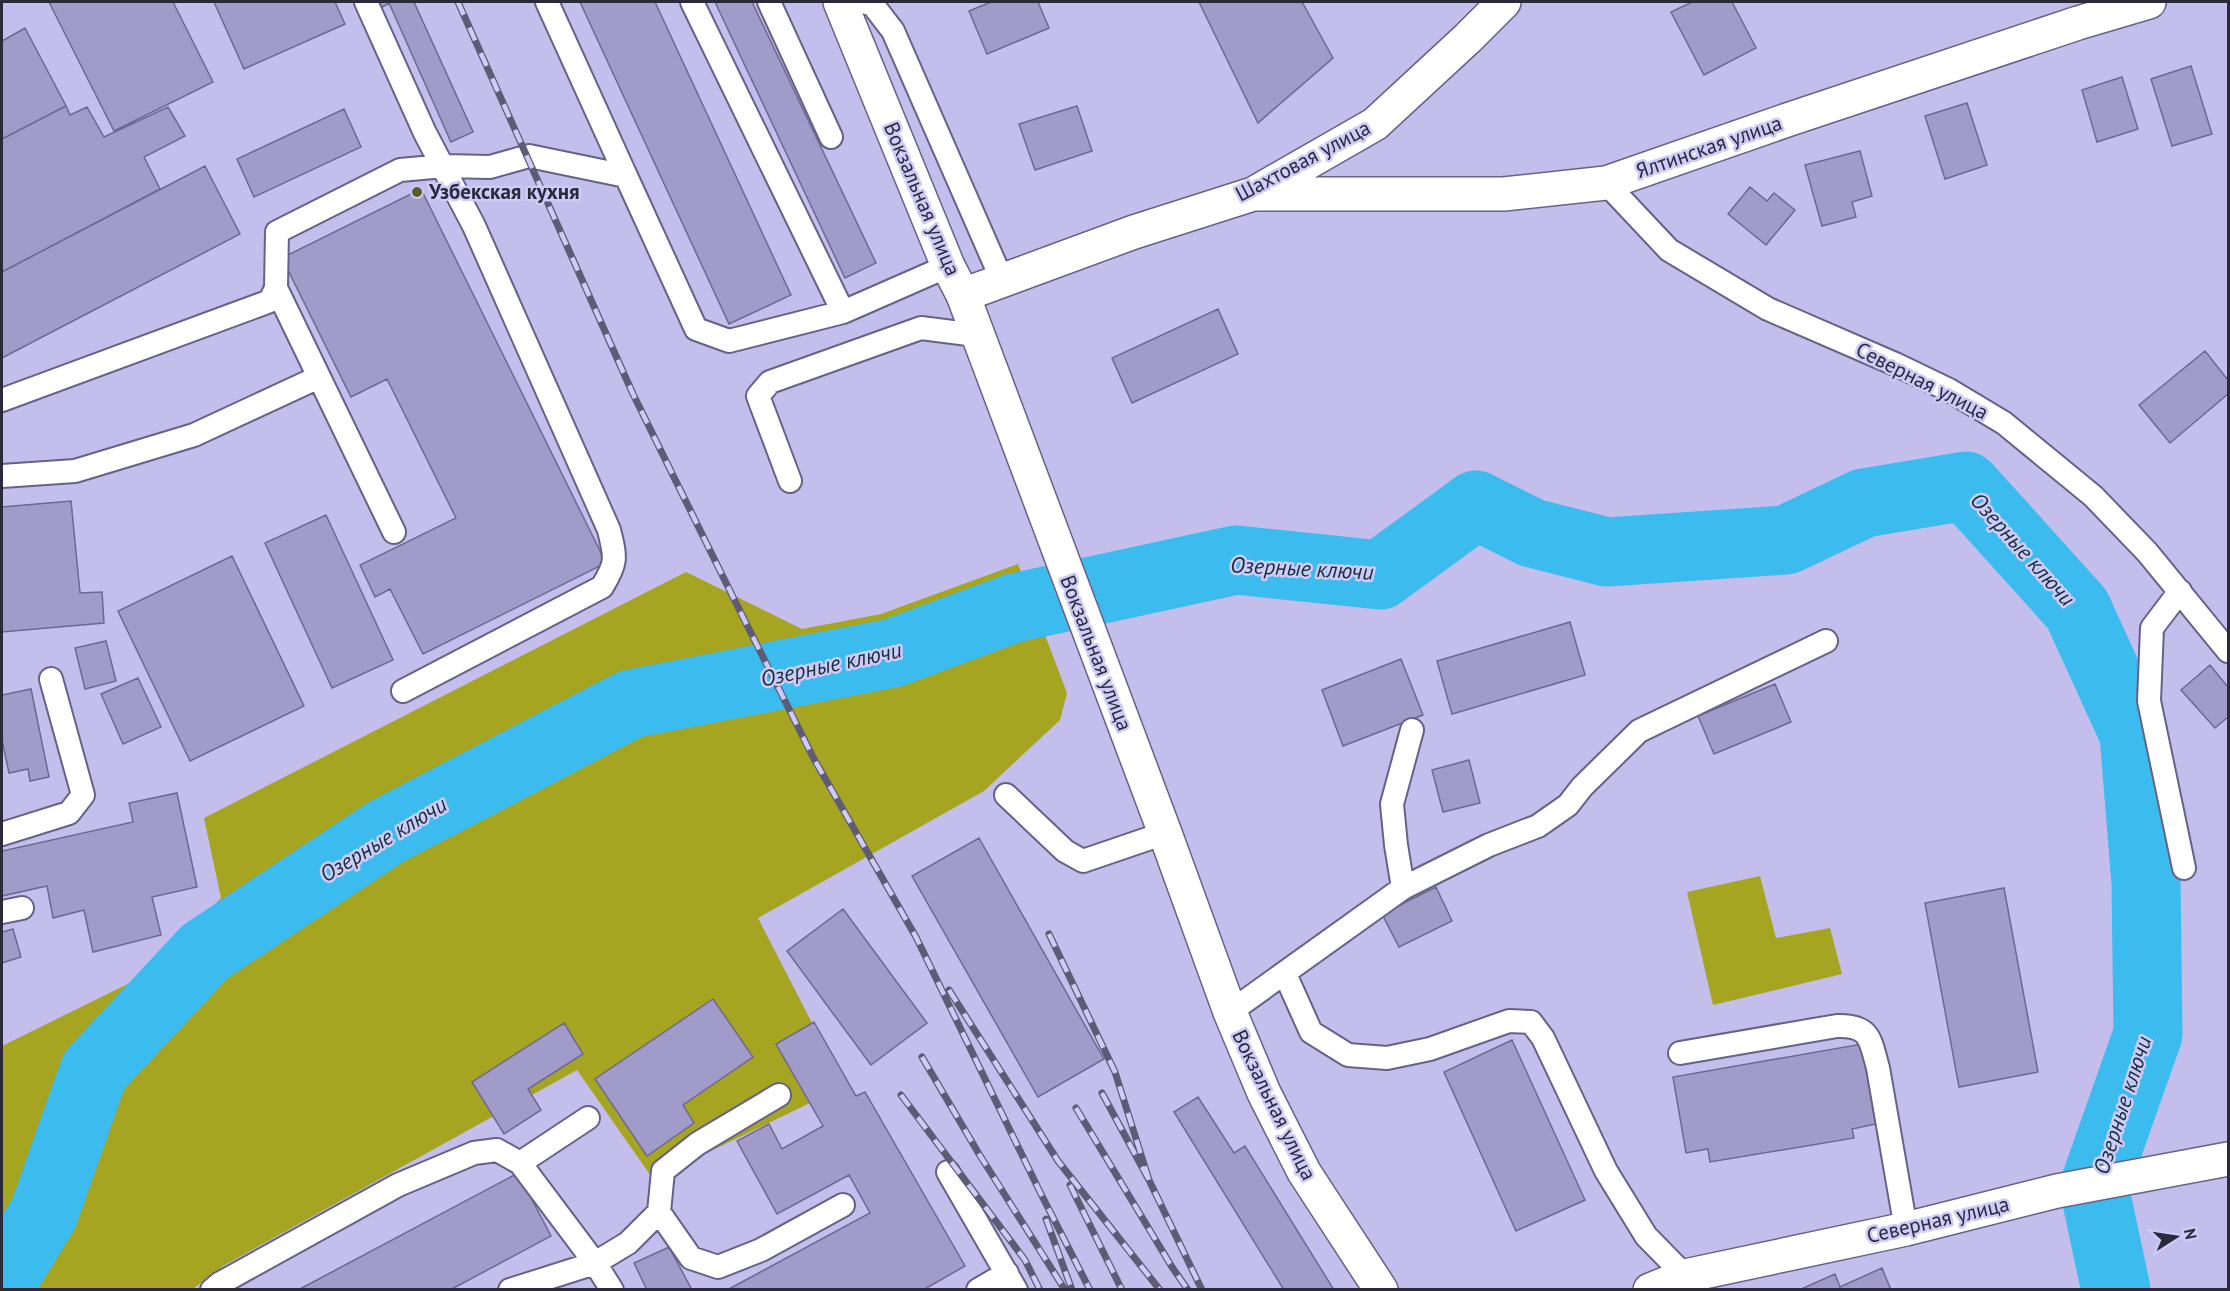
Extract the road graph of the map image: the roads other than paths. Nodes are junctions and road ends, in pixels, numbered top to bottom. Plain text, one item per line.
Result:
1 (366, 2) edge
2 (547, 2) edge
3 (692, 2) edge
4 (769, 2) edge
5 (840, 2) edge
6 (863, 2) edge
7 (1504, 2) edge
8 (2149, 2) edge
9 (831, 137) dead end
10 (444, 166) junction
11 (626, 176) junction
12 (1606, 183) junction
13 (1253, 194) junction
14 (948, 266) junction
15 (1002, 280) junction
16 (276, 288) junction
17 (963, 295) junction
18 (843, 312) junction
19 (976, 335) junction
20 (319, 377) junction
21 (2, 400) edge
22 (2, 476) edge
23 (790, 481) dead end
24 (394, 532) dead end
25 (2180, 591) junction
26 (1826, 641) dead end
27 (2229, 651) edge
28 (51, 679) dead end
29 (403, 691) dead end
30 (1413, 730) dead end
31 (1006, 795) dead end
32 (1165, 833) junction
33 (2, 834) edge
34 (2184, 868) dead end
35 (1403, 888) junction
36 (1285, 974) junction
37 (1230, 1012) junction
38 (1680, 1053) dead end
39 (779, 1095) dead end
40 (588, 1118) dead end
41 (2228, 1160) edge
42 (520, 1163) junction
43 (948, 1172) dead end
44 (843, 1205) dead end
45 (659, 1212) junction
46 (1905, 1229) junction
47 (595, 1263) junction
48 (1012, 1281) edge
49 (1693, 1283) edge
50 (212, 1290) edge
51 (510, 1290) edge
52 (612, 1290) edge
53 (978, 1290) edge
54 (1381, 1290) edge
55 (1650, 1290) edge

1 - 10 lane
2 - 11 lane
3 - 18 lane
4 - 9 lane
5 - 14 street, Вокзальная улица
6 - 15 lane
7 - 13 street, Шахтовая улица
8 - 12 street, Ялтинская улица
10 - 11 lane
10 - 16 lane
10 - 29 lane
11 - 18 lane
12 - 13 street, Ялтинская улица
12 - 25 lane, Северная улица
13 - 15 street, Шахтовая улица
14 - 17 street, Вокзальная улица
14 - 18 lane
15 - 17 street, Шахтовая улица
16 - 20 lane
16 - 21 lane
17 - 19 street, Вокзальная улица
19 - 23 lane
19 - 32 street, Вокзальная улица
20 - 22 lane
20 - 24 lane
25 - 27 lane, Северная улица
25 - 34 lane
26 - 35 lane
28 - 33 lane
30 - 35 lane
31 - 32 lane
32 - 37 street, Вокзальная улица
35 - 36 lane
36 - 37 lane
36 - 49 lane
37 - 54 street, Вокзальная улица
38 - 46 lane
39 - 45 lane
40 - 42 lane
41 - 46 street, Северная улица
42 - 47 lane
42 - 50 lane
43 - 48 lane
44 - 45 lane
45 - 47 lane
46 - 49 street, Северная улица
47 - 51 lane
47 - 52 lane
48 - 53 lane
49 - 55 street, Северная улица

